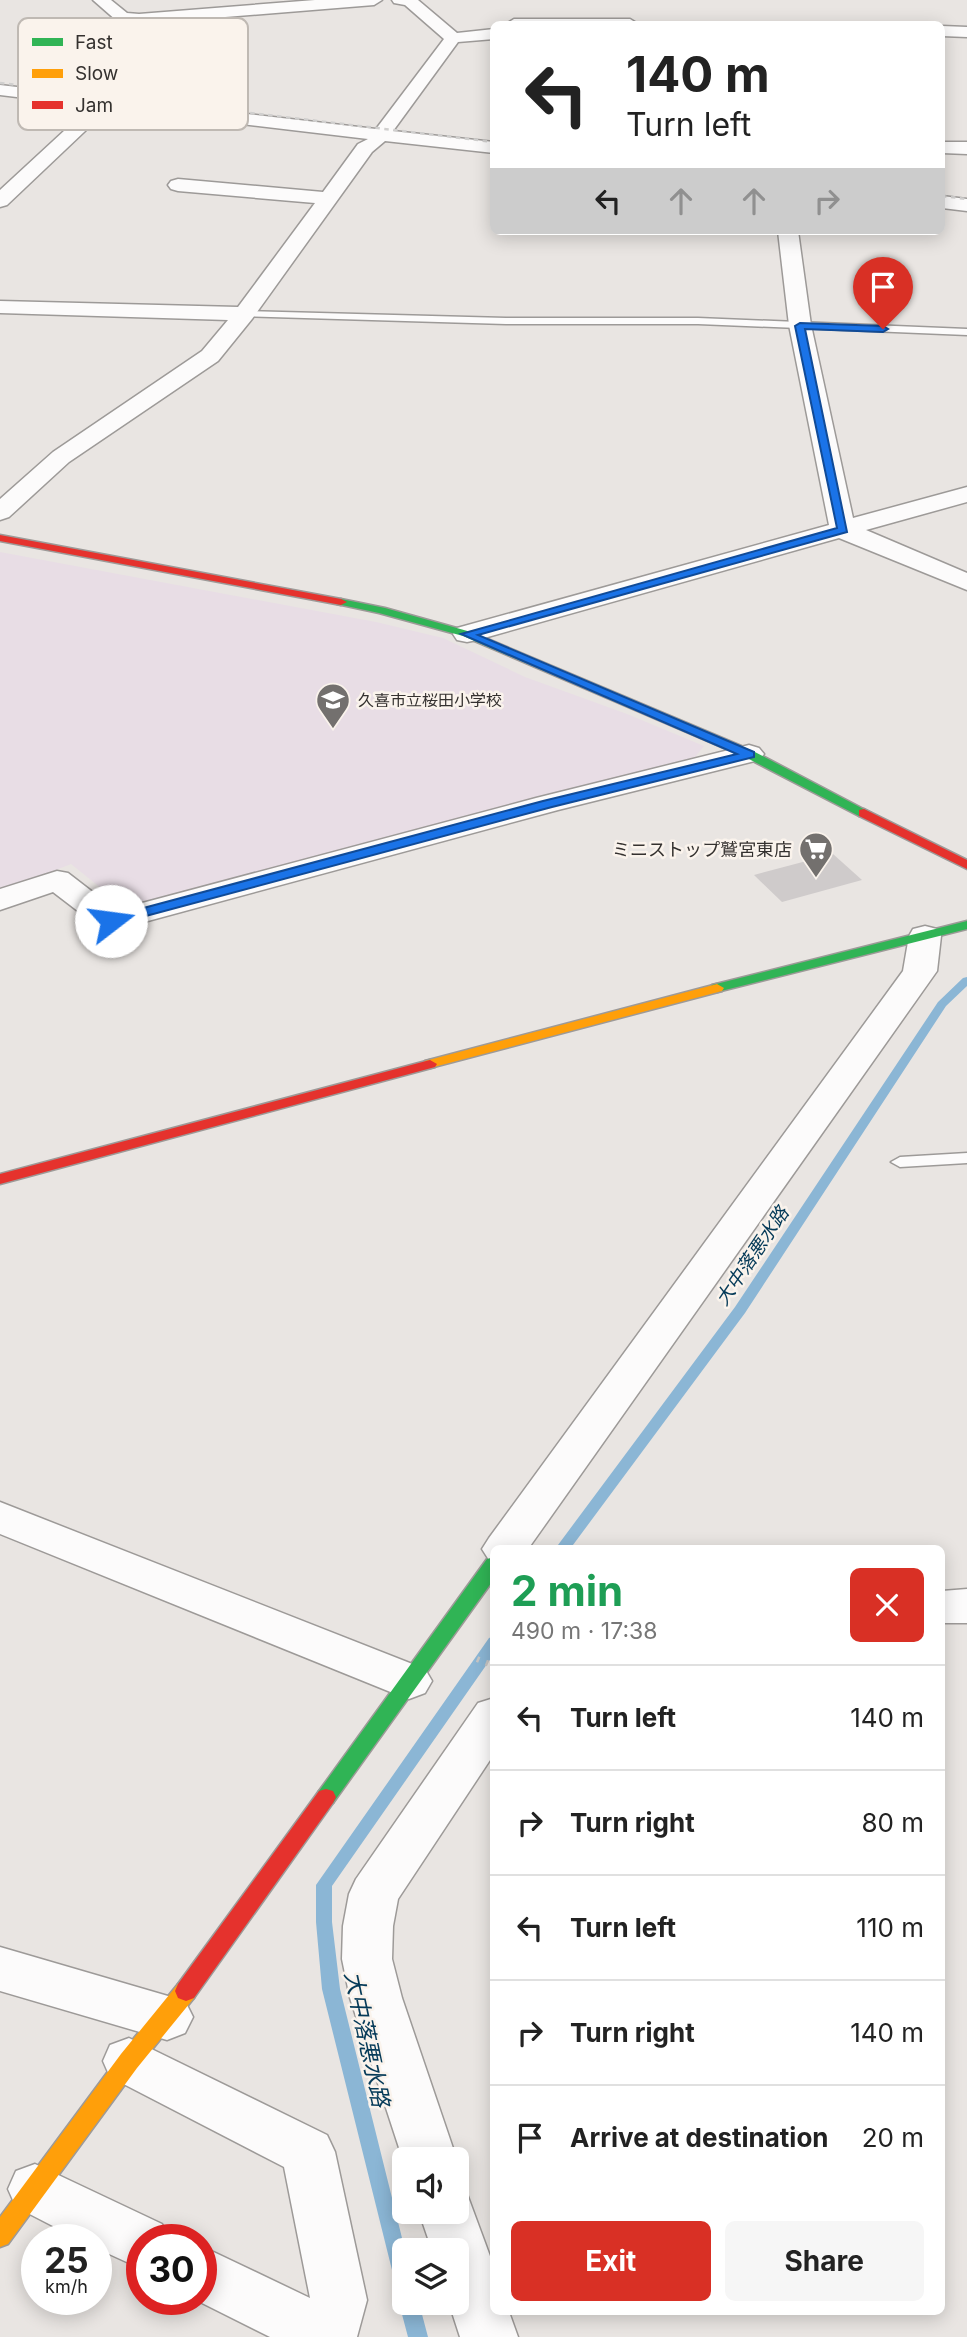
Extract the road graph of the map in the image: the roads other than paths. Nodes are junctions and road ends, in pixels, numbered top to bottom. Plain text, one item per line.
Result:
1 (101, 0) edge
2 (374, 0) edge
3 (400, 0) edge
4 (123, 18) edge
5 (151, 18) edge
6 (945, 32) edge
7 (967, 32) edge
8 (490, 34) edge
9 (453, 38) junction
10 (0, 90) edge
11 (18, 92) edge
12 (13, 110) dead end
13 (18, 110) edge
14 (248, 118) edge
15 (76, 130) edge
16 (380, 135) junction
17 (490, 148) edge
18 (945, 148) edge
19 (967, 148) edge
20 (178, 185) dead end
21 (327, 198) junction
22 (0, 201) edge
23 (945, 202) edge
24 (967, 205) edge
25 (789, 235) edge
26 (0, 307) edge
27 (244, 314) junction
28 (800, 326) junction
29 (967, 332) edge
30 (967, 494) edge
31 (0, 512) edge
32 (843, 530) junction
33 (0, 538) edge
34 (967, 582) edge
35 (467, 634) junction
36 (749, 754) junction
37 (967, 865) edge
38 (0, 900) edge
39 (967, 925) edge
40 (925, 936) junction
41 (967, 1158) edge
42 (900, 1162) dead end
43 (0, 1179) edge
44 (0, 1517) edge
45 (508, 1545) edge
46 (490, 1570) edge
47 (967, 1606) edge
48 (945, 1607) edge
49 (409, 1681) junction
50 (490, 1722) edge
51 (0, 1969) edge
52 (167, 2017) junction
53 (130, 2061) junction
54 (426, 2147) edge
55 (35, 2189) junction
56 (451, 2224) edge
57 (126, 2235) edge
58 (0, 2236) edge
59 (217, 2281) edge
60 (489, 2337) edge

1 - 4 street
2 - 5 street
3 - 9 street
6 - 7 street
8 - 9 street
9 - 16 street
10 - 11 street
12 - 13 street
14 - 16 street
15 - 22 street
16 - 17 street
16 - 21 street
18 - 19 street
20 - 21 street
21 - 27 street
23 - 24 street
25 - 28 street
26 - 27 street
27 - 28 lane
27 - 31 street
28 - 29 lane
28 - 32 street
30 - 32 street
32 - 34 street
32 - 35 street
33 - 35 street
35 - 36 street
36 - 37 street
36 - 38 street
39 - 40 street
40 - 43 street
40 - 45 street
41 - 42 lane
44 - 49 street
46 - 49 street
47 - 48 street
49 - 52 street
50 - 54 street
51 - 52 street
52 - 53 street
53 - 55 street
53 - 59 street
55 - 57 street
55 - 58 street
56 - 60 street

